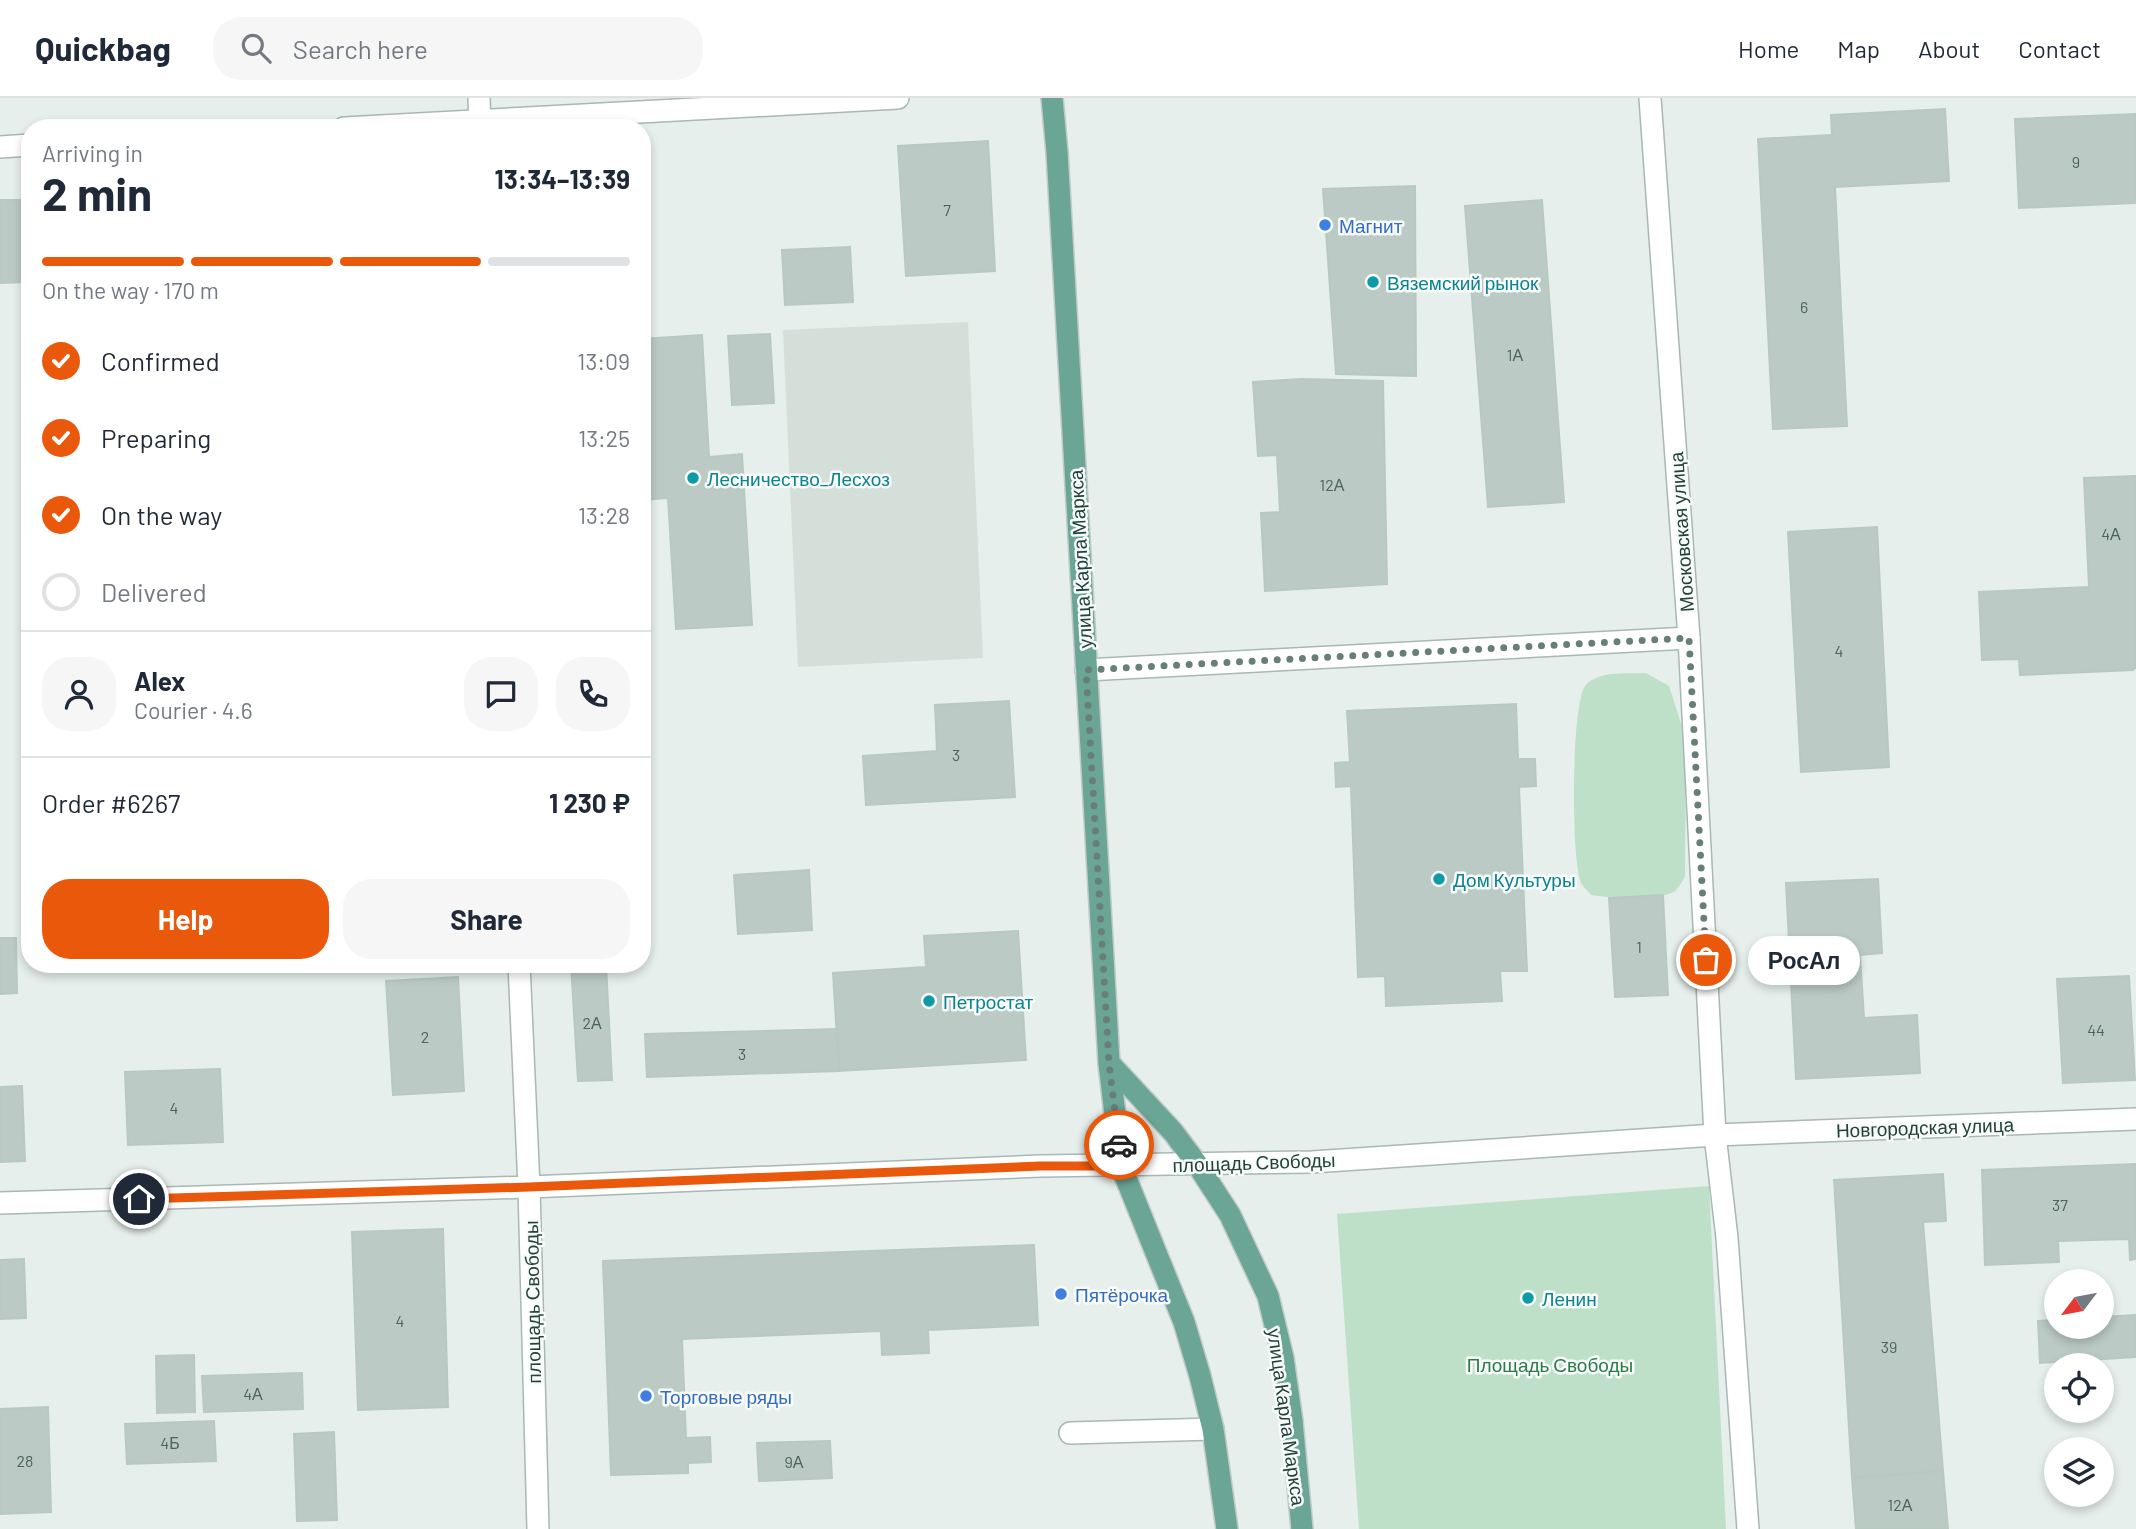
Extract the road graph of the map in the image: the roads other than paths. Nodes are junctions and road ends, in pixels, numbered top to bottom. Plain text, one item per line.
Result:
1 (479, 98) edge
2 (898, 98) edge
3 (1052, 98) edge
4 (1650, 98) edge
5 (480, 119) edge
6 (560, 119) edge
7 (21, 146) edge
8 (0, 147) edge
9 (1689, 638) junction
10 (1086, 670) junction
11 (519, 973) edge
12 (1109, 1063) junction
13 (2136, 1119) edge
14 (1715, 1135) junction
15 (1197, 1164) junction
16 (1121, 1166) junction
17 (529, 1187) junction
18 (0, 1203) edge
19 (1213, 1429) junction
20 (1070, 1433) dead end
21 (538, 1529) edge
22 (1227, 1529) edge
23 (1302, 1529) edge
24 (1748, 1529) edge

1 - 5 street
2 - 6 street
3 - 10 main road, улица Карла Маркса
4 - 9 street, Московская улица
7 - 8 street
9 - 10 street
9 - 14 street, Московская улица
10 - 12 main road, улица Карла Маркса
11 - 17 street
12 - 15 main road, улица Карла Маркса
12 - 16 main road, улица Карла Маркса
13 - 14 street, Новгородская улица
14 - 15 street, площадь Свободы
14 - 24 street
15 - 16 street, площадь Свободы
15 - 23 main road, улица Карла Маркса
16 - 17 street, площадь Свободы
16 - 19 main road, улица Карла Маркса
17 - 18 street
17 - 21 street, площадь Свободы
19 - 20 street
19 - 22 main road, улица Карла Маркса

